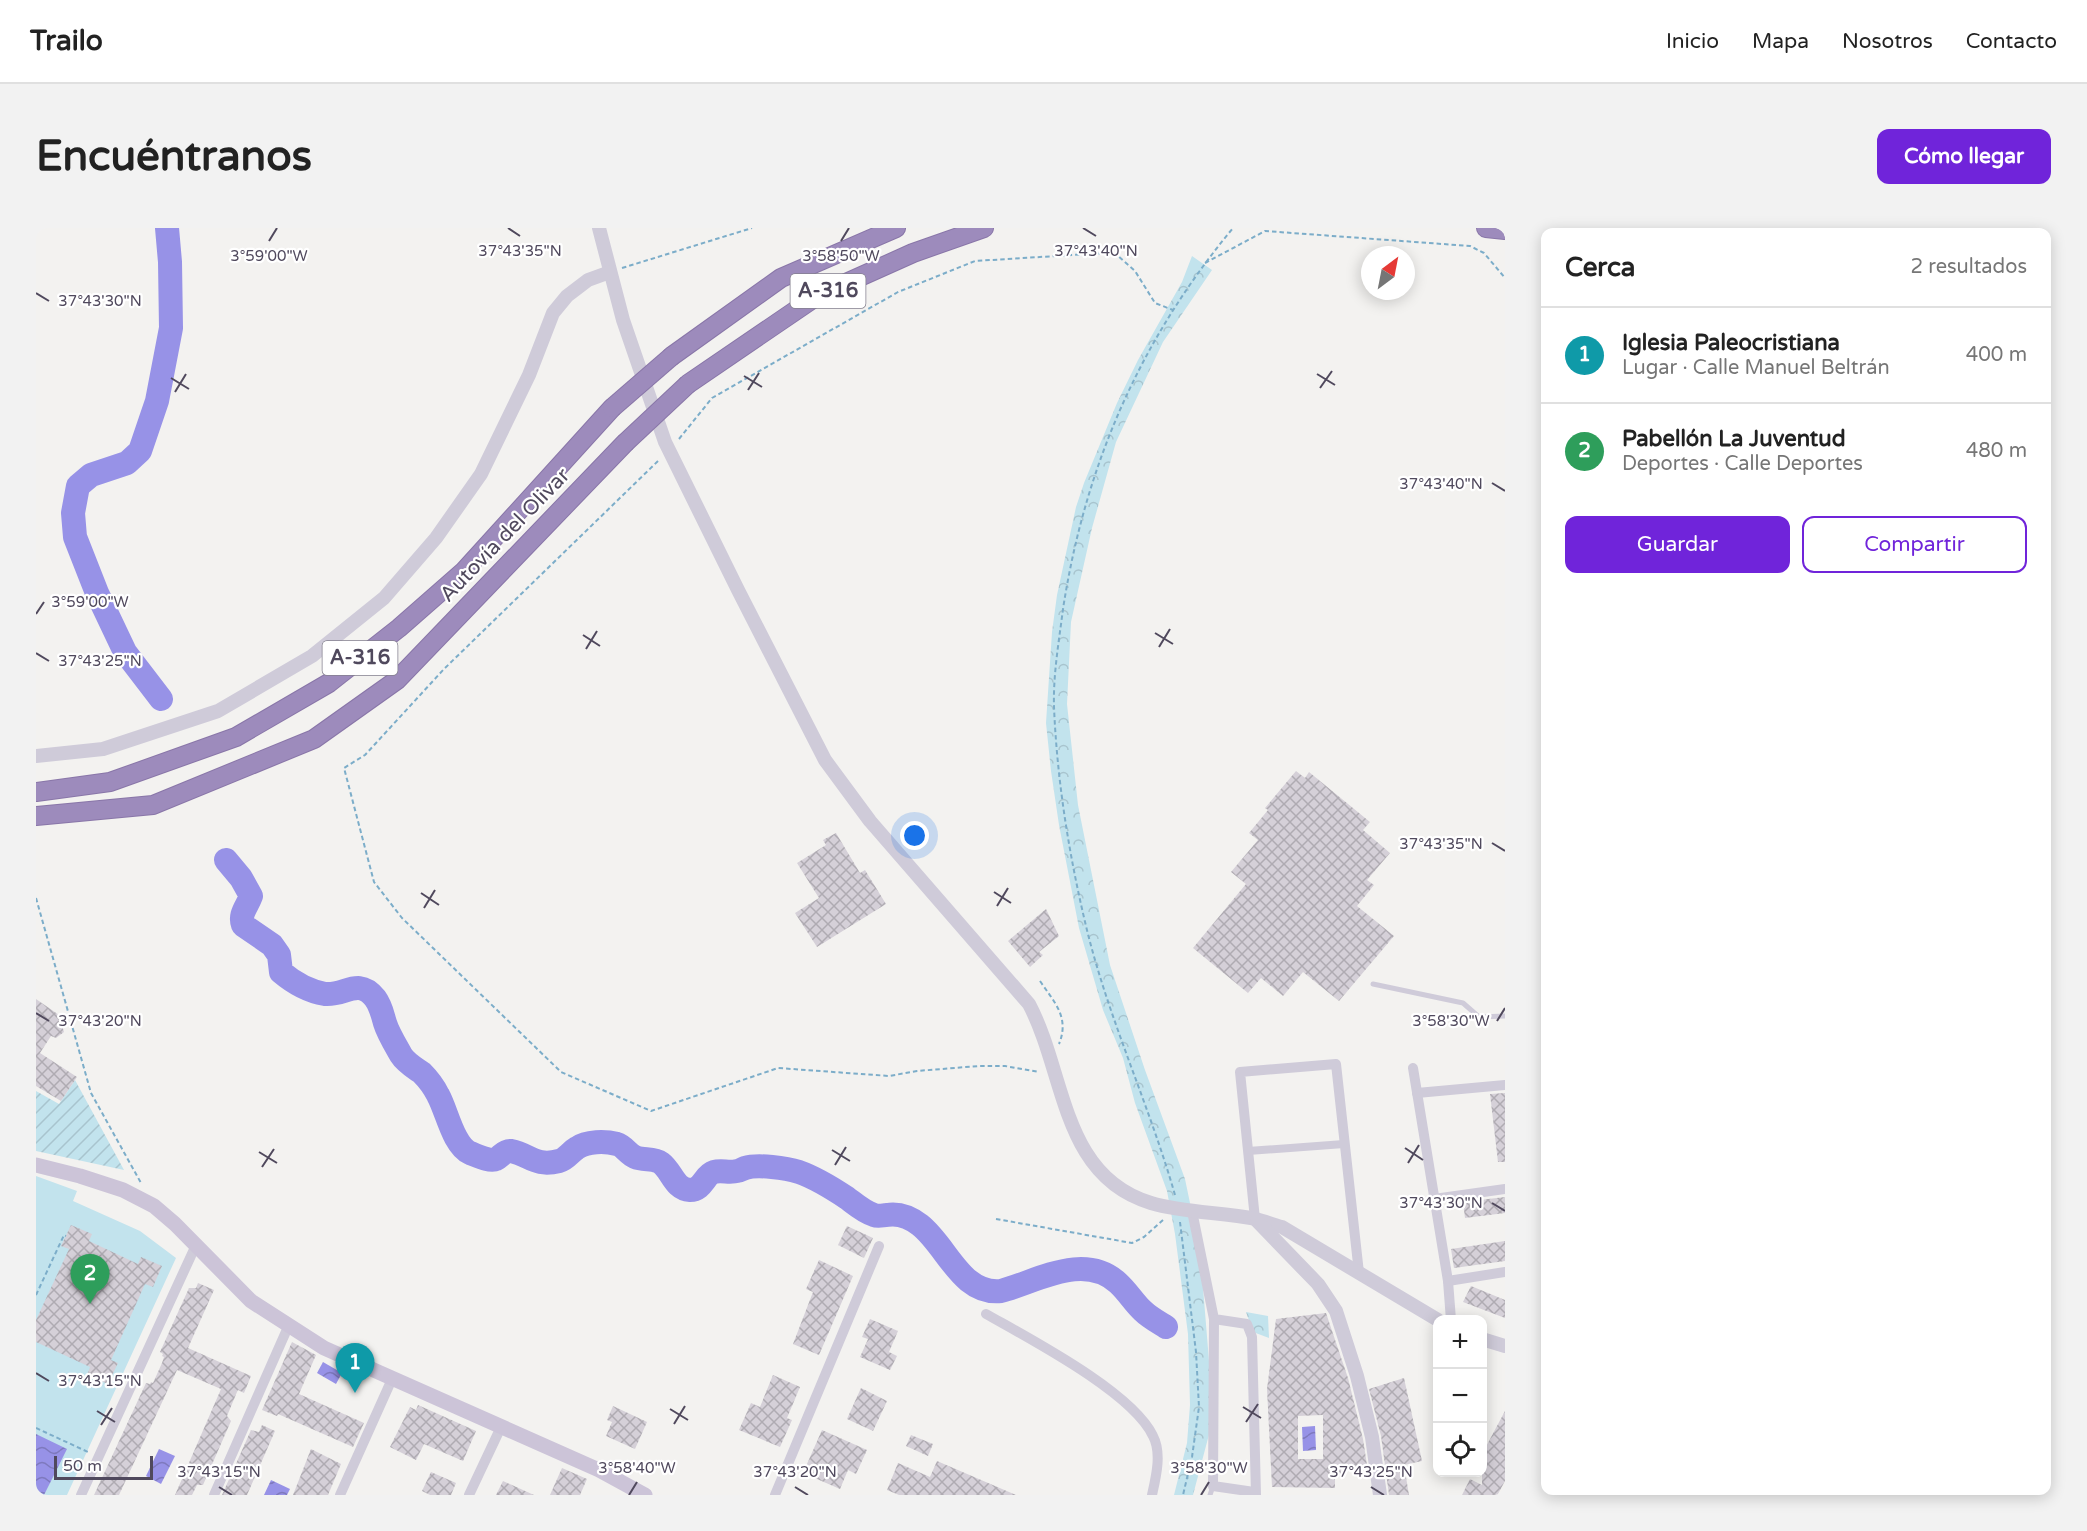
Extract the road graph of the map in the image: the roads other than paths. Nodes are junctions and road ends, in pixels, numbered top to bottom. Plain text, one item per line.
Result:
1 (599, 228) edge
2 (896, 228) edge
3 (984, 228) edge
4 (1486, 228) edge
5 (1505, 230) edge
6 (610, 272) junction
7 (36, 756) edge
8 (36, 792) edge
9 (153, 805) junction
10 (36, 816) edge
11 (36, 824) edge
12 (1373, 984) dead end
13 (1505, 1016) edge
14 (1413, 1068) dead end
15 (1505, 1084) edge
16 (1417, 1094) junction
17 (1344, 1144) junction
18 (1248, 1151) junction
19 (36, 1165) edge
20 (1505, 1189) edge
21 (1434, 1198) junction
22 (1181, 1209) junction
23 (1256, 1219) junction
24 (196, 1245) junction
25 (879, 1246) dead end
26 (1505, 1272) edge
27 (1359, 1273) junction
28 (1448, 1281) junction
29 (986, 1314) dead end
30 (1451, 1315) edge
31 (1433, 1318) edge
32 (1215, 1319) junction
33 (288, 1327) junction
34 (1487, 1341) edge
35 (1505, 1346) edge
36 (392, 1378) junction
37 (501, 1427) junction
38 (1212, 1491) edge
39 (1255, 1494) edge
40 (81, 1495) edge
41 (214, 1495) edge
42 (340, 1495) edge
43 (469, 1495) edge
44 (645, 1495) edge
45 (775, 1495) edge
46 (1152, 1495) edge
47 (1380, 1495) edge

1 - 6 street
2 - 8 highway, Autovía del Olivar / A-316, bridge
3 - 9 highway, Autovía del Olivar / A-316, bridge
4 - 5 highway
6 - 7 street
6 - 22 street
9 - 10 highway, Autovía del Olivar / A-316
9 - 11 highway
12 - 13 lane
14 - 16 street
15 - 16 street
16 - 21 street
17 - 18 street
17 - 18 street
17 - 27 street
18 - 23 street
19 - 24 main road
20 - 21 street
21 - 28 street
22 - 23 street
22 - 32 street
23 - 27 street
23 - 47 street
24 - 33 main road
24 - 40 street
25 - 45 street
26 - 28 street
27 - 31 street
28 - 30 street
29 - 46 street
32 - 38 street
32 - 39 street
33 - 36 main road
33 - 41 street
34 - 35 street
36 - 37 main road
36 - 42 street
37 - 43 street
37 - 44 main road
38 - 39 street

